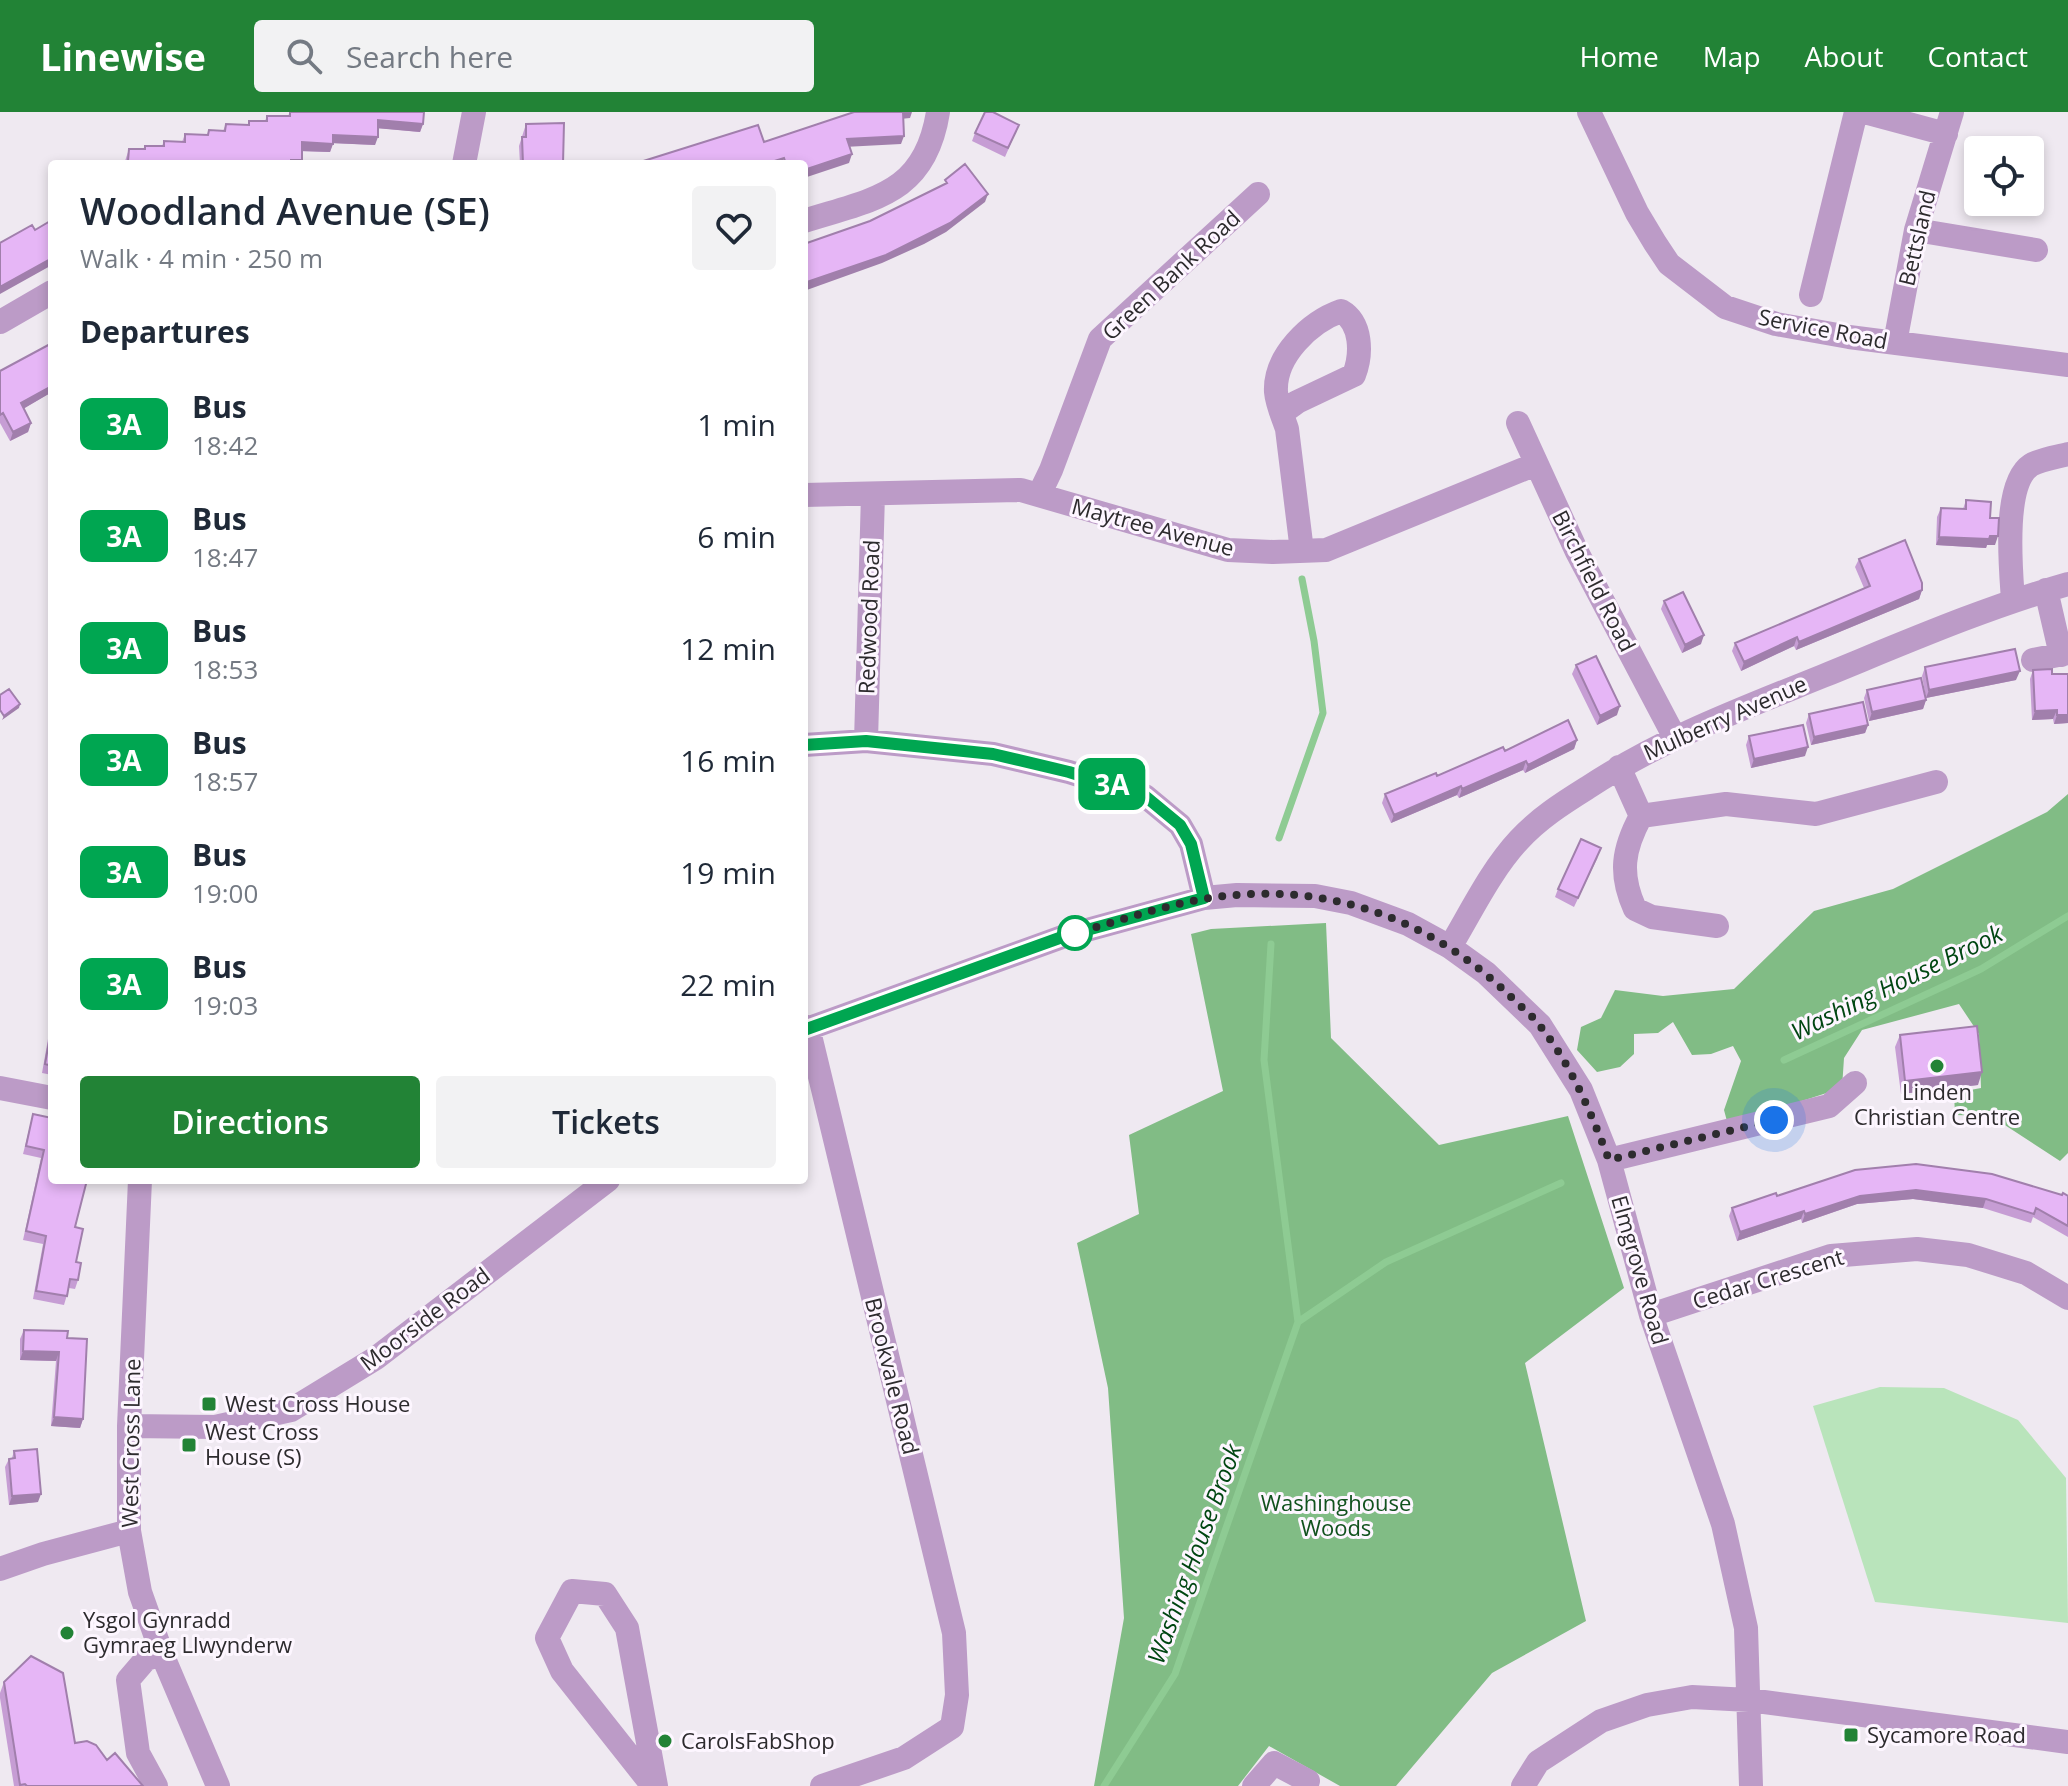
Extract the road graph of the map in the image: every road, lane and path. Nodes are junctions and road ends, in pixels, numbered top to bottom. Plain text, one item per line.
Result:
1 (474, 112) edge
2 (938, 112) edge
3 (1589, 112) edge
4 (1856, 112) edge
5 (1864, 112) edge
6 (1949, 123) edge
7 (465, 160) edge
8 (1258, 194) dead end
9 (808, 220) edge
10 (1916, 230) junction
11 (2036, 250) dead end
12 (48, 294) edge
13 (1811, 295) dead end
14 (0, 322) edge
15 (1895, 343) junction
16 (2068, 365) edge
17 (1282, 413) dead end
18 (1518, 423) dead end
19 (2068, 454) edge
20 (1536, 464) junction
21 (873, 494) junction
22 (808, 495) edge
23 (1039, 495) junction
24 (1302, 551) junction
25 (2057, 587) edge
26 (2013, 600) junction
27 (2064, 654) edge
28 (2033, 660) dead end
29 (1674, 736) junction
30 (866, 741) junction
31 (808, 745) edge
32 (1619, 767) junction
33 (1936, 782) dead end
34 (1641, 816) junction
35 (1204, 898) junction
36 (1717, 926) dead end
37 (1450, 947) junction
38 (808, 1027) edge
39 (808, 1036) edge
40 (1855, 1083) dead end
41 (0, 1088) edge
42 (48, 1097) edge
43 (1609, 1160) junction
44 (140, 1184) edge
45 (603, 1184) edge
46 (2068, 1298) edge
47 (1651, 1315) junction
48 (129, 1426) junction
49 (129, 1531) junction
50 (0, 1569) edge
51 (162, 1654) junction
52 (1749, 1700) junction
53 (2068, 1742) edge
54 (1308, 1781) dead end
55 (156, 1786) edge
56 (218, 1786) edge
57 (655, 1786) edge
58 (822, 1786) edge
59 (1254, 1786) edge
60 (1523, 1786) edge
61 (1751, 1786) edge

1 - 7 street
2 - 9 street
3 - 15 street, Service Road
4 - 13 street
5 - 6 street, Bettsland
6 - 10 street, Bettsland
8 - 23 street, Green Bank Road
10 - 11 street
10 - 15 street, Bettsland
12 - 14 street
15 - 16 street, Service Road
17 - 24 street
18 - 20 street, Birchfield Road
19 - 26 street
20 - 24 street, Maytree Avenue
20 - 29 street, Birchfield Road
21 - 22 street, Maytree Avenue
21 - 23 street, Maytree Avenue
21 - 30 street, Redwood Road
23 - 24 street, Maytree Avenue
25 - 26 street, Mulberry Avenue
25 - 27 street
26 - 29 street, Mulberry Avenue
27 - 28 street
29 - 32 street, Mulberry Avenue
30 - 31 street
30 - 35 street
32 - 34 street
32 - 37 street, Mulberry Avenue
33 - 34 street
34 - 36 street
35 - 37 street, Elmgrove Road
35 - 38 street
37 - 43 street, Elmgrove Road
39 - 58 street, Brookvale Road
40 - 43 street
41 - 42 street
43 - 47 street, Elmgrove Road
44 - 48 street, West Cross Lane
45 - 48 street, Moorside Road
46 - 47 street, Cedar Crescent
47 - 52 street, Elmgrove Road
48 - 49 street, West Cross Lane
49 - 50 street
49 - 51 street, West Cross Lane
51 - 55 street
51 - 56 street, West Cross Lane
52 - 53 street
52 - 60 street
52 - 61 street
54 - 59 street
57 - 57 street

